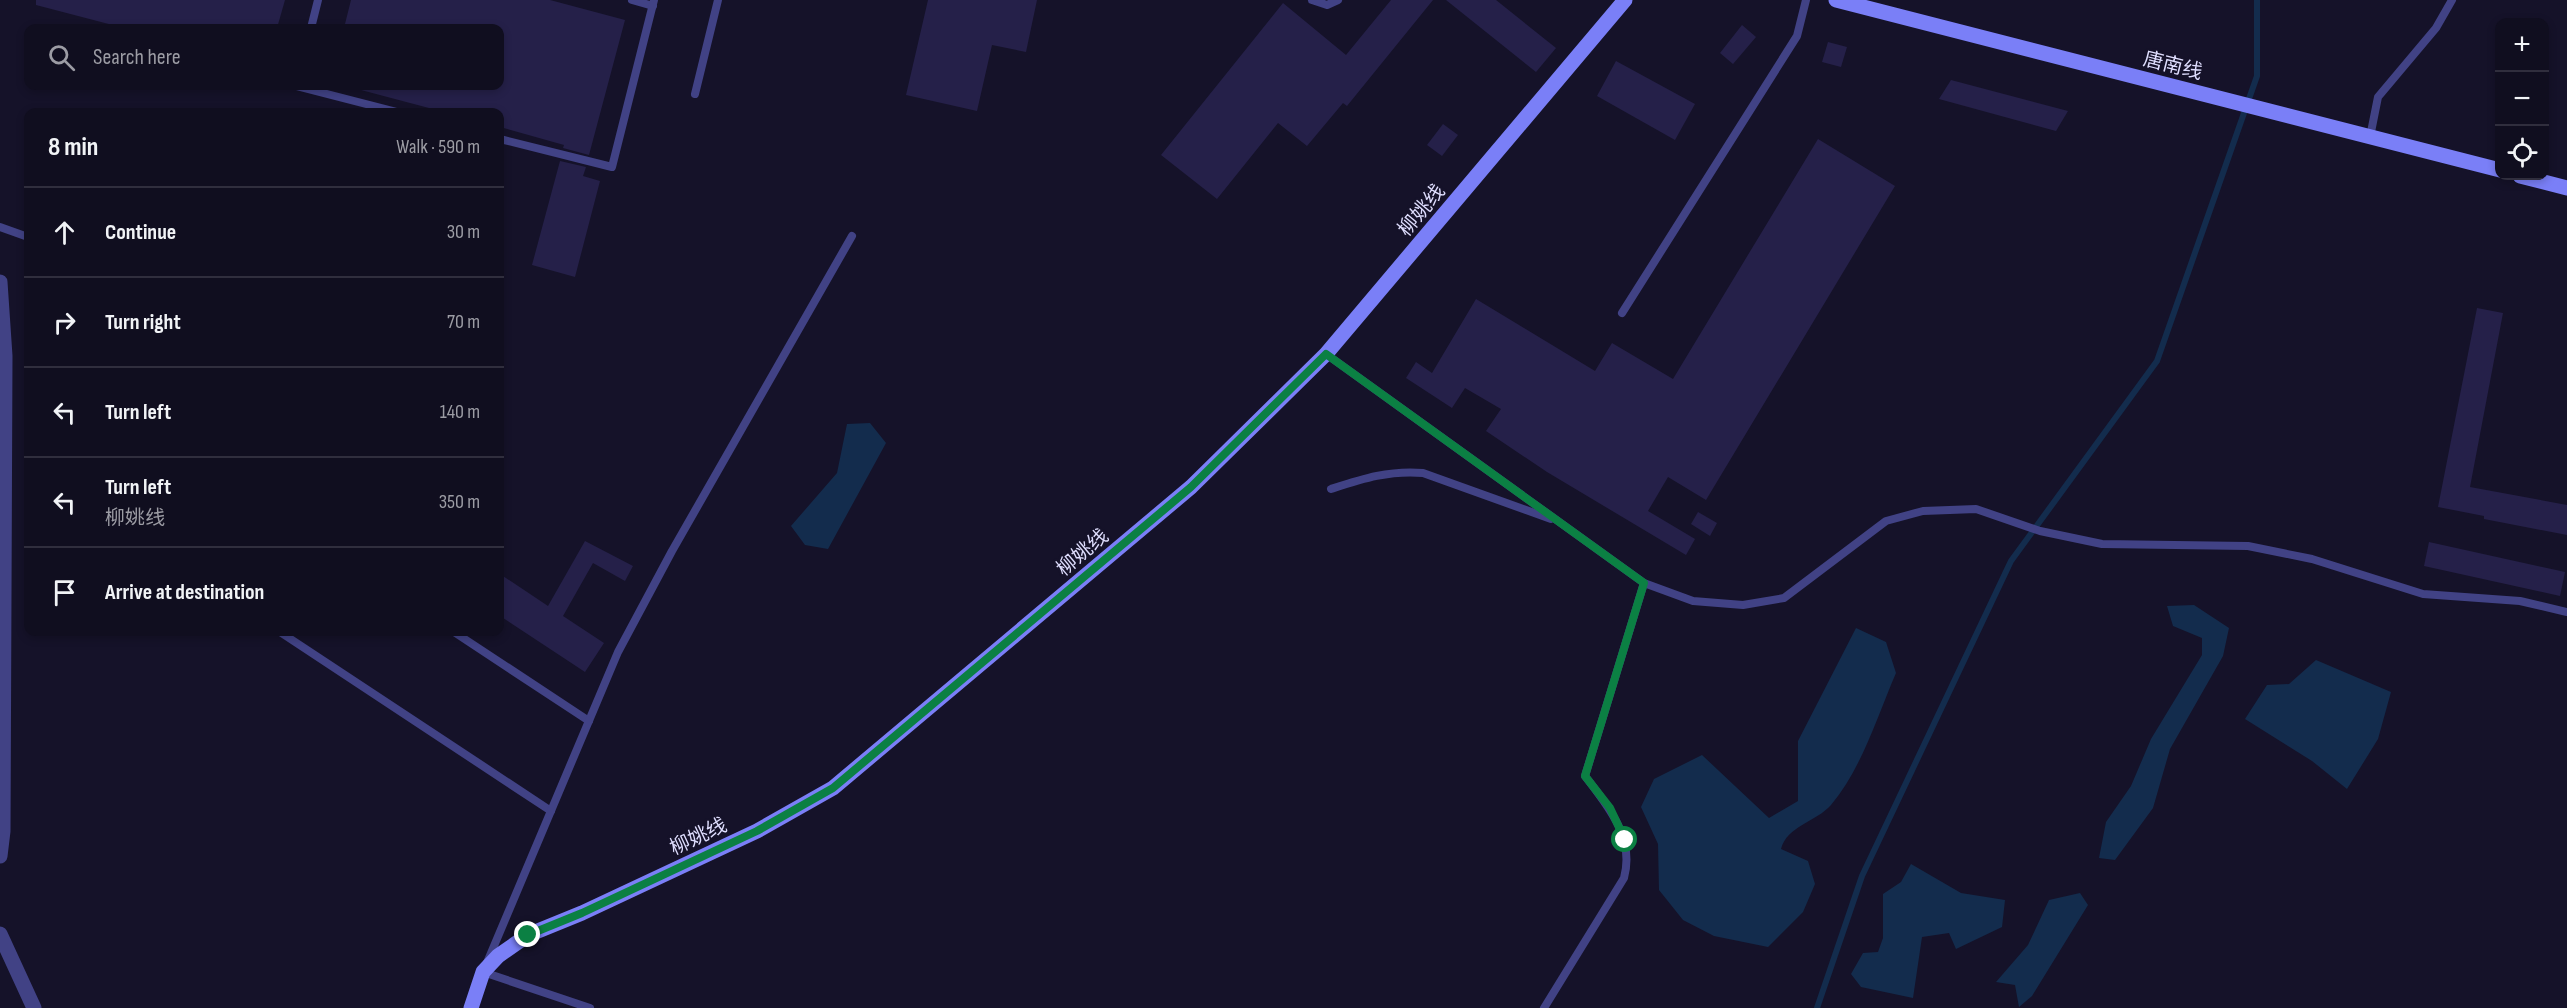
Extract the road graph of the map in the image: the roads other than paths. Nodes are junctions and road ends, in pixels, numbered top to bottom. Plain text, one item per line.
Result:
1 (318, 0) edge
2 (632, 0) edge
3 (718, 0) edge
4 (1312, 0) edge
5 (1338, 0) edge
6 (1625, 0) edge
7 (1806, 0) edge
8 (1836, 0) edge
9 (2452, 0) edge
10 (653, 3) edge
11 (312, 24) edge
12 (312, 90) edge
13 (695, 94) dead end
14 (381, 108) edge
15 (2370, 137) junction
16 (504, 140) edge
17 (2495, 169) edge
18 (2536, 180) edge
19 (2567, 188) edge
20 (0, 227) edge
21 (24, 236) edge
22 (852, 236) dead end
23 (0, 282) edge
24 (1622, 313) dead end
25 (1326, 354) junction
26 (1330, 489) dead end
27 (1560, 522) junction
28 (1644, 583) junction
29 (2567, 612) edge
30 (286, 636) edge
31 (460, 636) edge
32 (589, 721) junction
33 (551, 811) junction
34 (0, 856) edge
35 (0, 934) edge
36 (483, 972) junction
37 (34, 1008) edge
38 (471, 1008) edge
39 (590, 1008) edge
40 (1545, 1008) edge

1 - 11 lane
2 - 10 lane
3 - 13 lane
4 - 5 lane
6 - 25 street, 柳姚线
7 - 24 lane
8 - 15 street, 唐南线
9 - 15 lane
10 - 16 lane
12 - 14 lane
15 - 17 street, 唐南线
18 - 19 street
20 - 21 lane
22 - 32 lane
23 - 34 street
25 - 27 lane
25 - 36 street, 柳姚线
26 - 27 lane
27 - 28 lane
28 - 29 lane
28 - 40 lane
30 - 33 lane
31 - 32 lane
32 - 33 lane
33 - 36 lane
35 - 37 street
36 - 38 street, 柳姚线
36 - 39 lane

